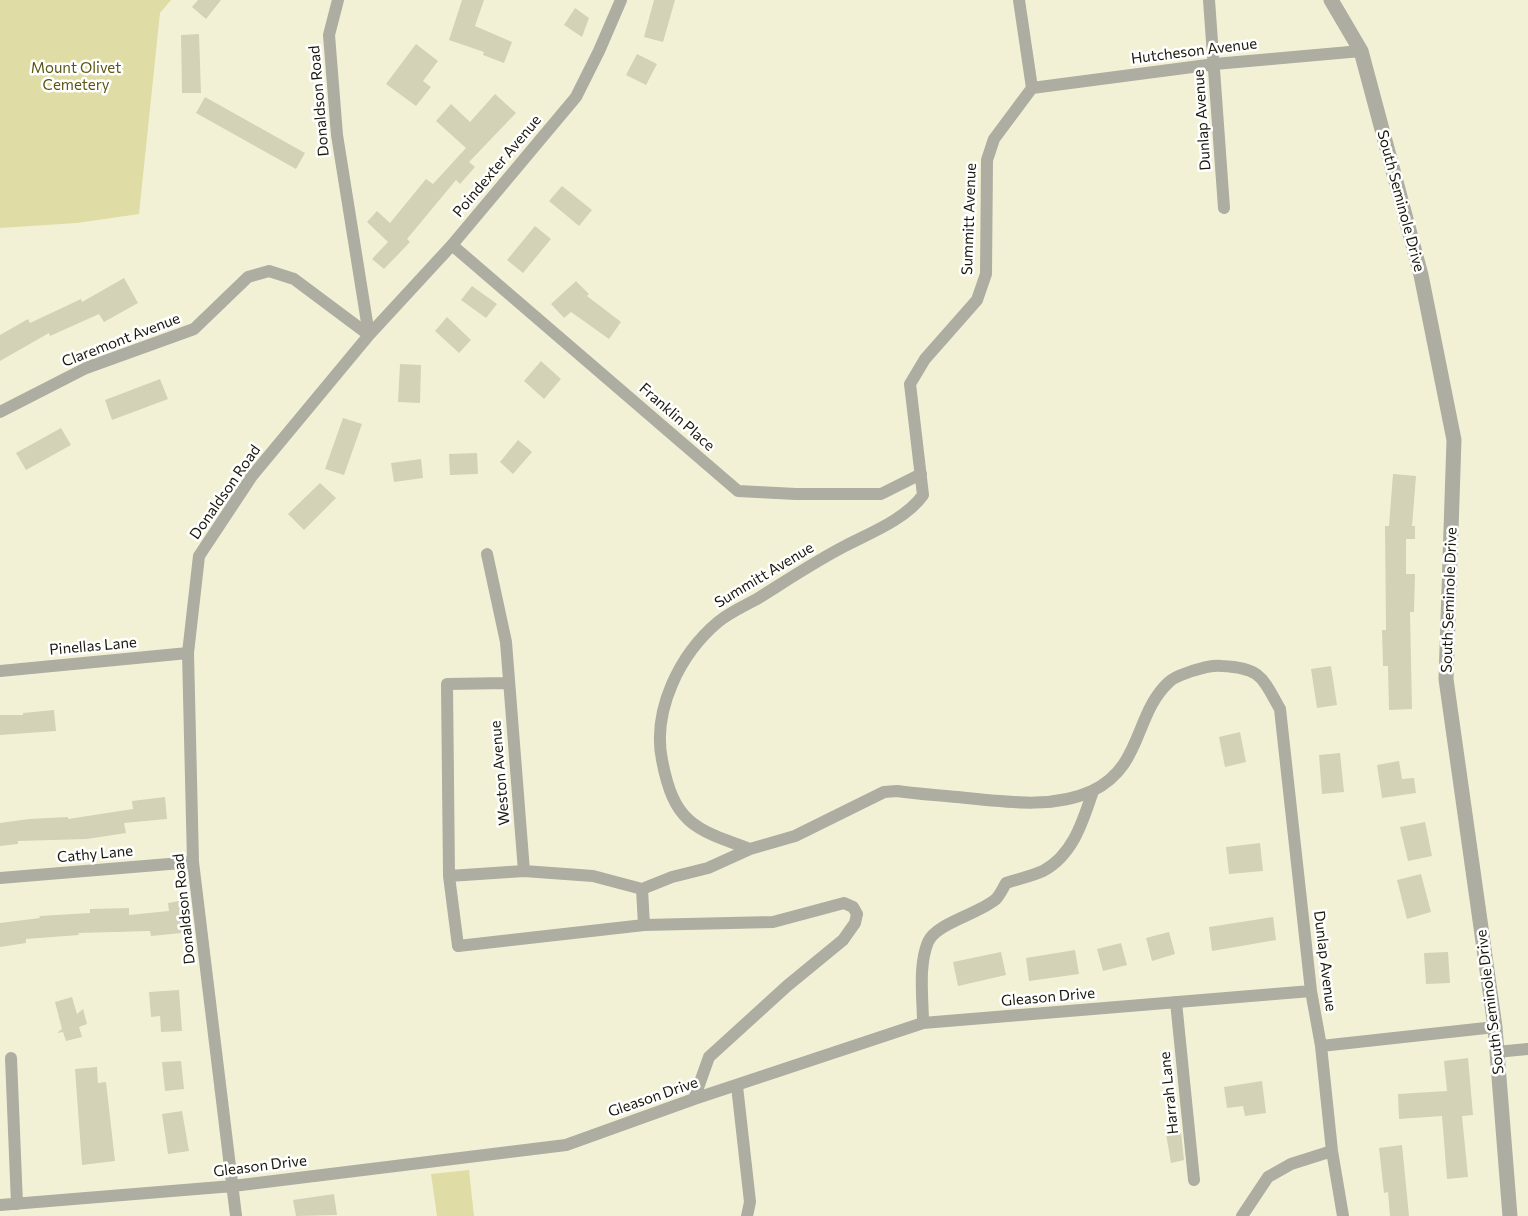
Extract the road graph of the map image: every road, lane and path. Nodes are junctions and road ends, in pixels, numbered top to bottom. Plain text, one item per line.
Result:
1 (338, 0) edge
2 (621, 0) edge
3 (1019, 0) edge
4 (1209, 0) edge
5 (1331, 0) edge
6 (1361, 50) junction
7 (1215, 64) junction
8 (1032, 88) junction
9 (1224, 208) dead end
10 (452, 245) junction
11 (369, 335) junction
12 (0, 412) edge
13 (921, 474) junction
14 (487, 554) dead end
15 (188, 653) junction
16 (0, 671) edge
17 (509, 683) junction
18 (1092, 791) junction
19 (750, 849) junction
20 (193, 862) junction
21 (524, 871) junction
22 (449, 876) junction
23 (0, 878) edge
24 (642, 889) junction
25 (644, 925) junction
26 (1311, 991) junction
27 (1176, 1002) junction
28 (923, 1024) junction
29 (1495, 1027) junction
30 (1320, 1046) junction
31 (1528, 1049) edge
32 (1496, 1052) junction
33 (11, 1058) dead end
34 (737, 1086) junction
35 (694, 1099) junction
36 (1332, 1151) junction
37 (1194, 1180) dead end
38 (233, 1186) junction
39 (0, 1204) edge
40 (17, 1204) junction
41 (236, 1216) edge
42 (747, 1216) edge
43 (1242, 1216) edge
44 (1343, 1216) edge
45 (1510, 1216) edge

1 - 11 street, Donaldson Road
2 - 10 street, Poindexter Avenue
3 - 8 street
4 - 7 street, Dunlap Avenue
5 - 6 street, South Seminole Drive
6 - 7 street, Hutcheson Avenue
6 - 29 street, South Seminole Drive
7 - 8 street, Hutcheson Avenue
7 - 9 street, Dunlap Avenue
8 - 13 street, Summitt Avenue
10 - 11 street, Poindexter Avenue
10 - 13 street, Franklin Place
11 - 12 street, Claremont Avenue
11 - 15 street, Donaldson Road
13 - 19 street, Summitt Avenue
14 - 17 street, Weston Avenue
15 - 16 street, Pinellas Lane
15 - 20 street, Donaldson Road
17 - 21 street, Weston Avenue
17 - 22 street
18 - 19 street
18 - 26 street, Dunlap Avenue
18 - 28 street
19 - 24 street
20 - 23 street, Cathy Lane
20 - 38 street, Donaldson Road
21 - 22 street
21 - 24 street
22 - 25 street
24 - 25 street
25 - 35 street
26 - 27 street, Gleason Drive
26 - 30 street, Dunlap Avenue
27 - 28 street, Gleason Drive
27 - 37 street, Harrah Lane
28 - 34 street, Gleason Drive
29 - 30 street
29 - 32 street, South Seminole Drive
30 - 36 street, Dunlap Avenue
31 - 32 street
32 - 45 street, South Seminole Drive
33 - 40 street
34 - 35 street, Gleason Drive
34 - 42 street
35 - 38 street, Gleason Drive
36 - 43 street
36 - 44 street, Dunlap Avenue
38 - 40 street, Gleason Drive
38 - 41 street, Donaldson Road
39 - 40 street, Gleason Drive

